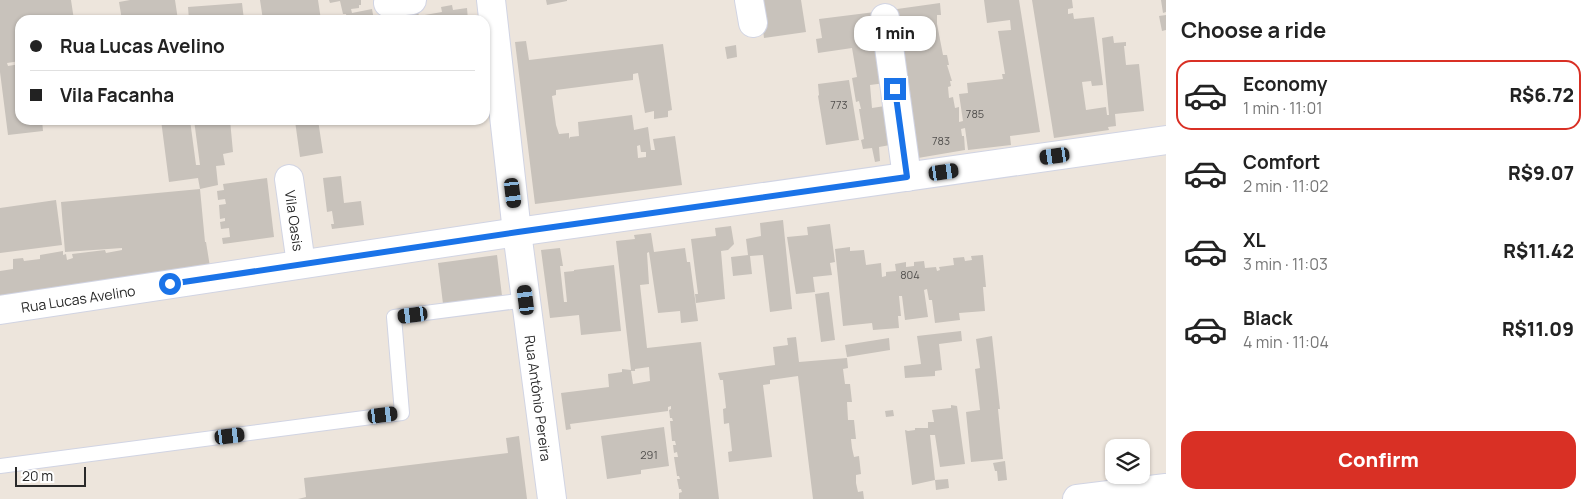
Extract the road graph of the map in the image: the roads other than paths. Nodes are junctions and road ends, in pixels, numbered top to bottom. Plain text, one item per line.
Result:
1 (492, 0) edge
2 (885, 18) dead end
3 (1166, 140) edge
4 (907, 177) junction
5 (289, 179) dead end
6 (518, 232) junction
7 (301, 264) junction
8 (526, 300) junction
9 (0, 310) edge
10 (0, 466) edge
11 (1166, 488) edge
12 (552, 499) edge
13 (1077, 499) edge

1 - 6 street, Rua Antônio Pereira
2 - 4 street
3 - 4 street, Rua Lucas Avelino
4 - 6 street, Rua Lucas Avelino
5 - 7 street, Vila Oasis
6 - 7 street, Rua Lucas Avelino
6 - 8 street, Rua Antônio Pereira
7 - 9 street, Rua Lucas Avelino
8 - 10 lane
8 - 12 street, Rua Antônio Pereira
11 - 13 street

